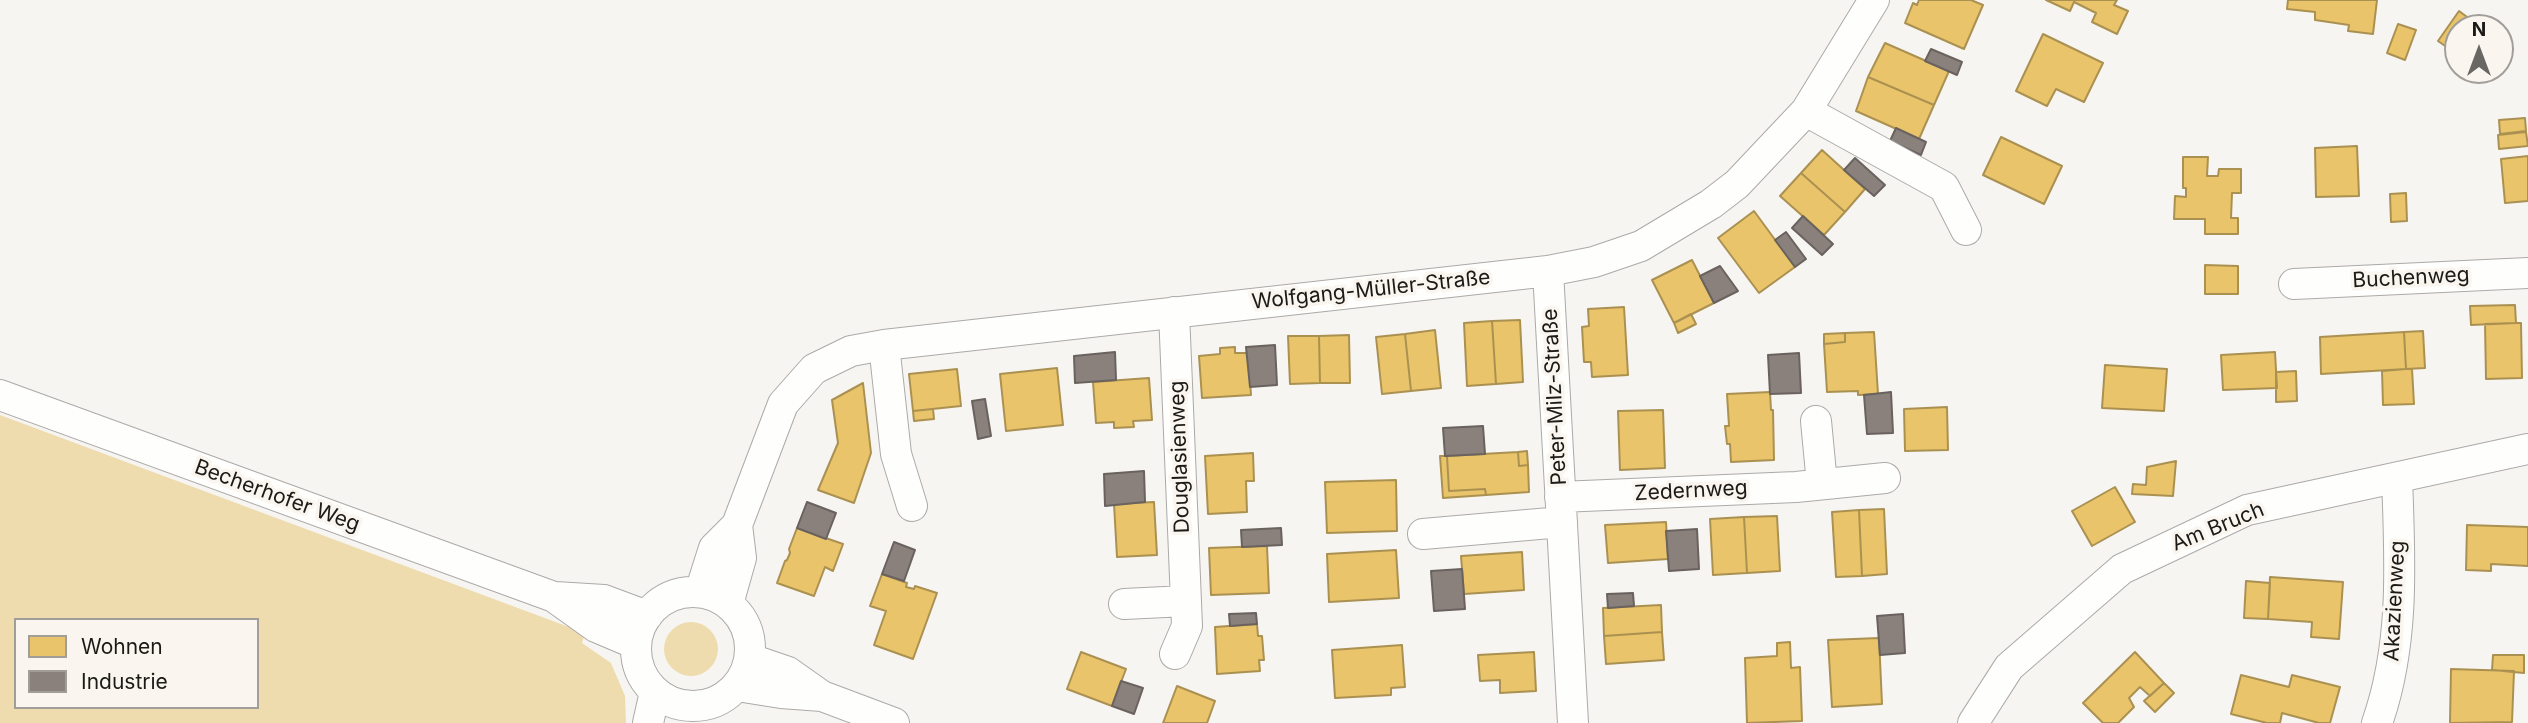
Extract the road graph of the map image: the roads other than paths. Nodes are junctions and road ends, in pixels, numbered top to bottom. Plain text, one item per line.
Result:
1 (1874, 0) edge
2 (1807, 111) junction
3 (1966, 230) dead end
4 (1548, 271) junction
5 (2528, 273) edge
6 (2294, 284) dead end
7 (1174, 312) junction
8 (884, 345) junction
9 (0, 395) edge
10 (1816, 421) dead end
11 (2528, 449) edge
12 (1885, 478) dead end
13 (2398, 478) junction
14 (1822, 484) junction
15 (912, 506) dead end
16 (1561, 510) junction
17 (737, 525) junction
18 (1423, 534) dead end
19 (700, 592) junction
20 (554, 597) junction
21 (1186, 601) junction
22 (728, 604) junction
23 (1124, 604) dead end
24 (647, 616) junction
25 (636, 644) junction
26 (1175, 654) dead end
27 (750, 659) junction
28 (737, 687) junction
29 (655, 692) junction
30 (822, 696) junction
31 (688, 715) edge
32 (648, 723) edge
33 (894, 723) edge
34 (1573, 723) edge
35 (1973, 723) edge
36 (2377, 723) edge

1 - 2 street, Wolfgang-Müller-Straße
2 - 3 street
2 - 4 street, Wolfgang-Müller-Straße
4 - 7 street, Wolfgang-Müller-Straße
4 - 16 street, Peter-Milz-Straße
5 - 6 street, Buchenweg
7 - 8 street, Wolfgang-Müller-Straße
7 - 21 street, Douglasienweg
8 - 15 street
8 - 17 street, Wolfgang-Müller-Straße
9 - 20 street, Becherhofer Weg
10 - 14 street
11 - 13 street, Am Bruch
12 - 14 street, Zedernweg
13 - 35 street, Am Bruch
13 - 36 street, Akazienweg
14 - 16 street, Zedernweg
16 - 18 street
16 - 34 street, Peter-Milz-Straße
17 - 19 street, Wolfgang-Müller-Straße
17 - 22 street, Wolfgang-Müller-Straße
19 - 22 street
19 - 24 street
20 - 24 street, Becherhofer Weg
20 - 25 street, Becherhofer Weg
21 - 23 street
21 - 26 street, Douglasienweg
22 - 27 street
24 - 25 street
25 - 29 street
27 - 28 street
27 - 30 street
28 - 30 street
28 - 31 street
29 - 31 street
29 - 32 street
30 - 33 street

